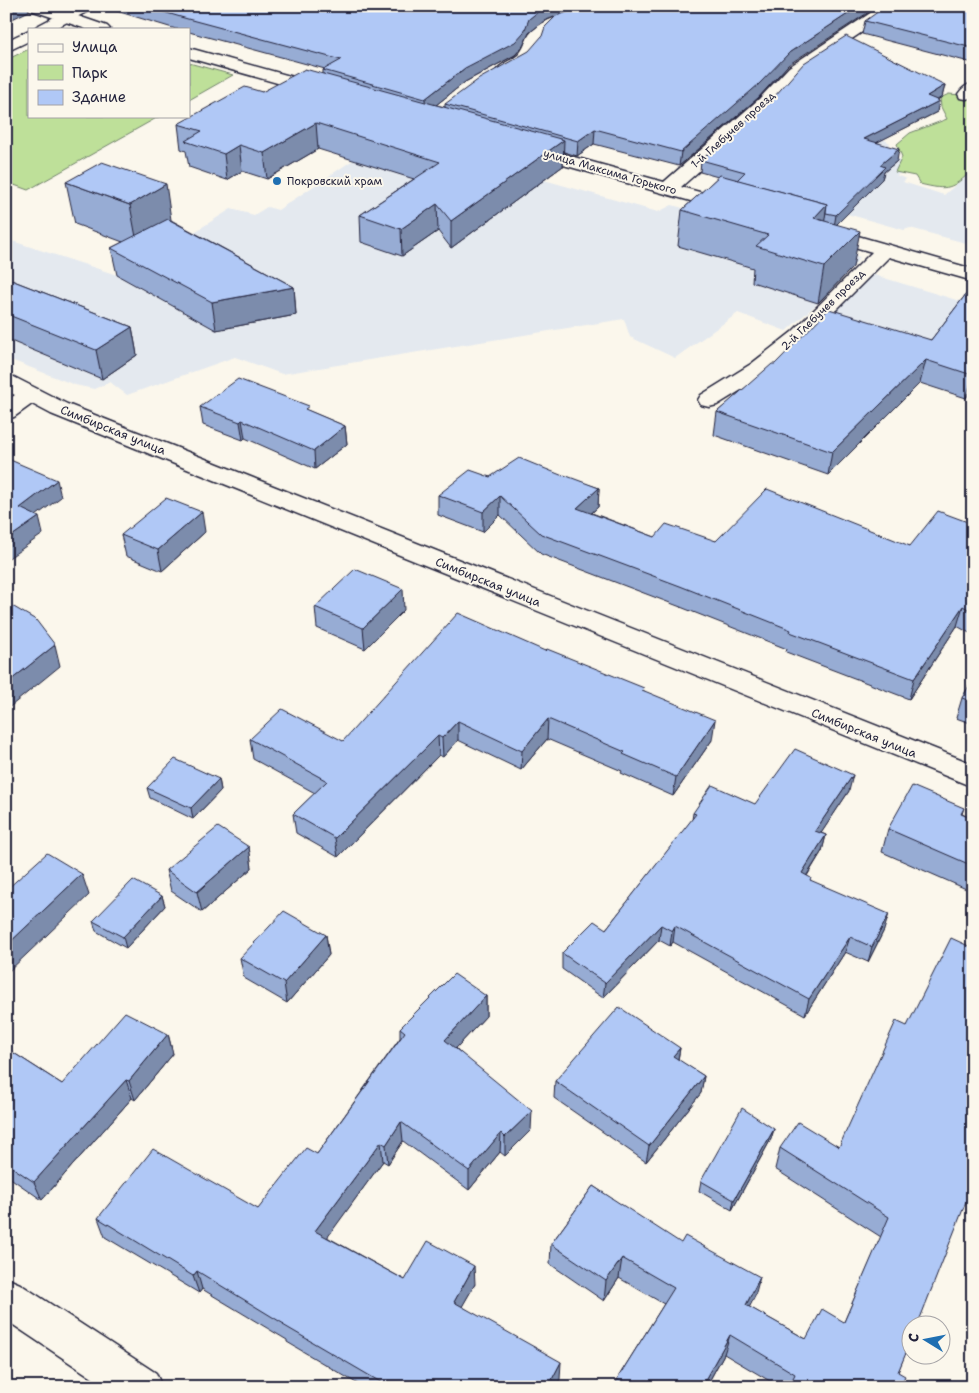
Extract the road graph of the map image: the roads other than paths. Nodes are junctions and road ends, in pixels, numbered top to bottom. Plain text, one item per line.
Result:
1 (33, 6) edge
2 (87, 6) edge
3 (603, 6) edge
4 (899, 6) edge
5 (65, 17) junction
6 (44, 28) edge
7 (99, 28) edge
8 (28, 36) edge
9 (6, 47) edge
10 (190, 53) edge
11 (494, 77) edge
12 (335, 94) edge
13 (512, 144) edge
14 (667, 189) junction
15 (750, 212) edge
16 (805, 227) edge
17 (885, 250) junction
18 (973, 275) edge
19 (6, 382) edge
20 (31, 394) junction
21 (708, 400) dead end
22 (6, 412) edge
23 (973, 776) edge
24 (6, 1297) edge
25 (142, 1387) edge

1 - 5 street
2 - 5 street
3 - 11 street
4 - 14 street, 1-й Глебучев проезд
5 - 6 street
5 - 7 street
8 - 9 street
10 - 12 street
13 - 14 street, улица Максима Горького
14 - 15 street, улица Максима Горького
16 - 17 street
17 - 18 street
17 - 21 street, 2-й Глебучев проезд
19 - 20 street, Симбирская улица
20 - 22 street
20 - 23 street, Симбирская улица
24 - 25 street

